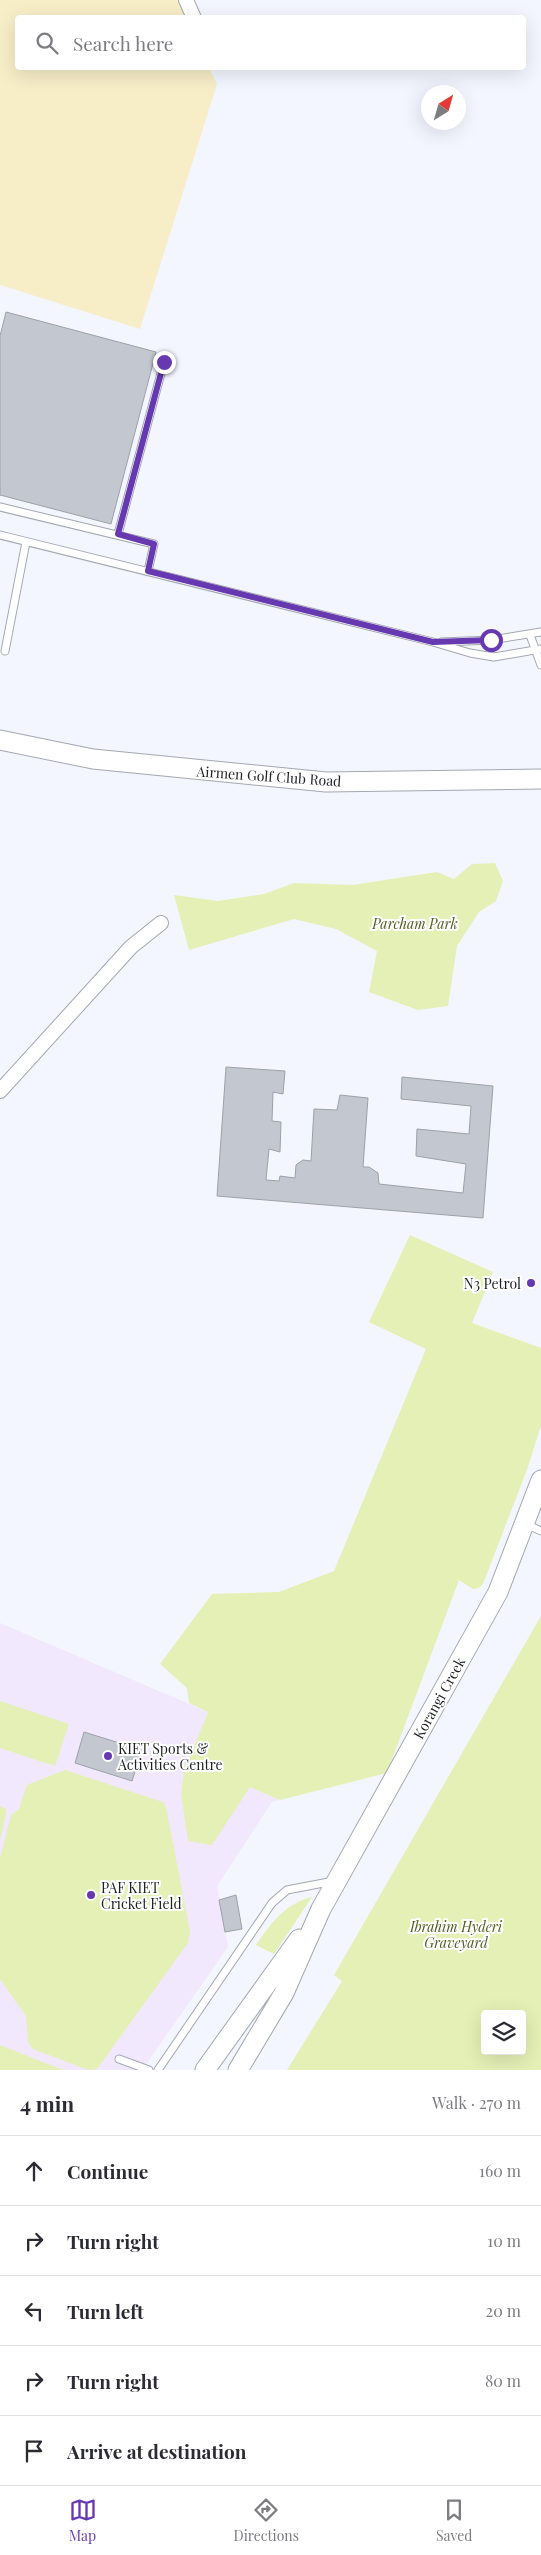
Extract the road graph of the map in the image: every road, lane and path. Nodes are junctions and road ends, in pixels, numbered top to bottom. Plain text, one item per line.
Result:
1 (186, 0) edge
2 (193, 15) edge
3 (164, 362) dead end
4 (0, 507) edge
5 (118, 534) junction
6 (0, 535) edge
7 (26, 542) junction
8 (148, 571) junction
9 (541, 632) edge
10 (530, 634) junction
11 (433, 642) junction
12 (538, 650) edge
13 (5, 651) dead end
14 (541, 665) edge
15 (0, 740) edge
16 (0, 751) edge
17 (541, 779) edge
18 (541, 789) edge
19 (161, 923) dead end
20 (0, 1090) edge
21 (541, 1480) edge
22 (533, 1528) edge
23 (339, 1880) junction
24 (321, 1909) junction
25 (119, 2059) dead end
26 (149, 2070) edge
27 (158, 2070) edge
28 (205, 2070) edge
29 (238, 2070) edge

1 - 2 street
3 - 5 lane
4 - 5 lane
5 - 8 lane
6 - 7 lane
7 - 8 lane
7 - 13 lane
8 - 11 lane
9 - 10 lane
10 - 11 lane
10 - 12 lane
11 - 12 lane
12 - 14 lane
15 - 17 street, Airmen Golf Club Road
16 - 18 street, Airmen Golf Club Road
19 - 20 street
21 - 22 street, Korangi Creek
22 - 23 street, Korangi Creek
23 - 24 street, Korangi Creek
23 - 27 lane
24 - 28 street, Korangi Creek
24 - 29 street, Korangi Creek
25 - 26 lane

